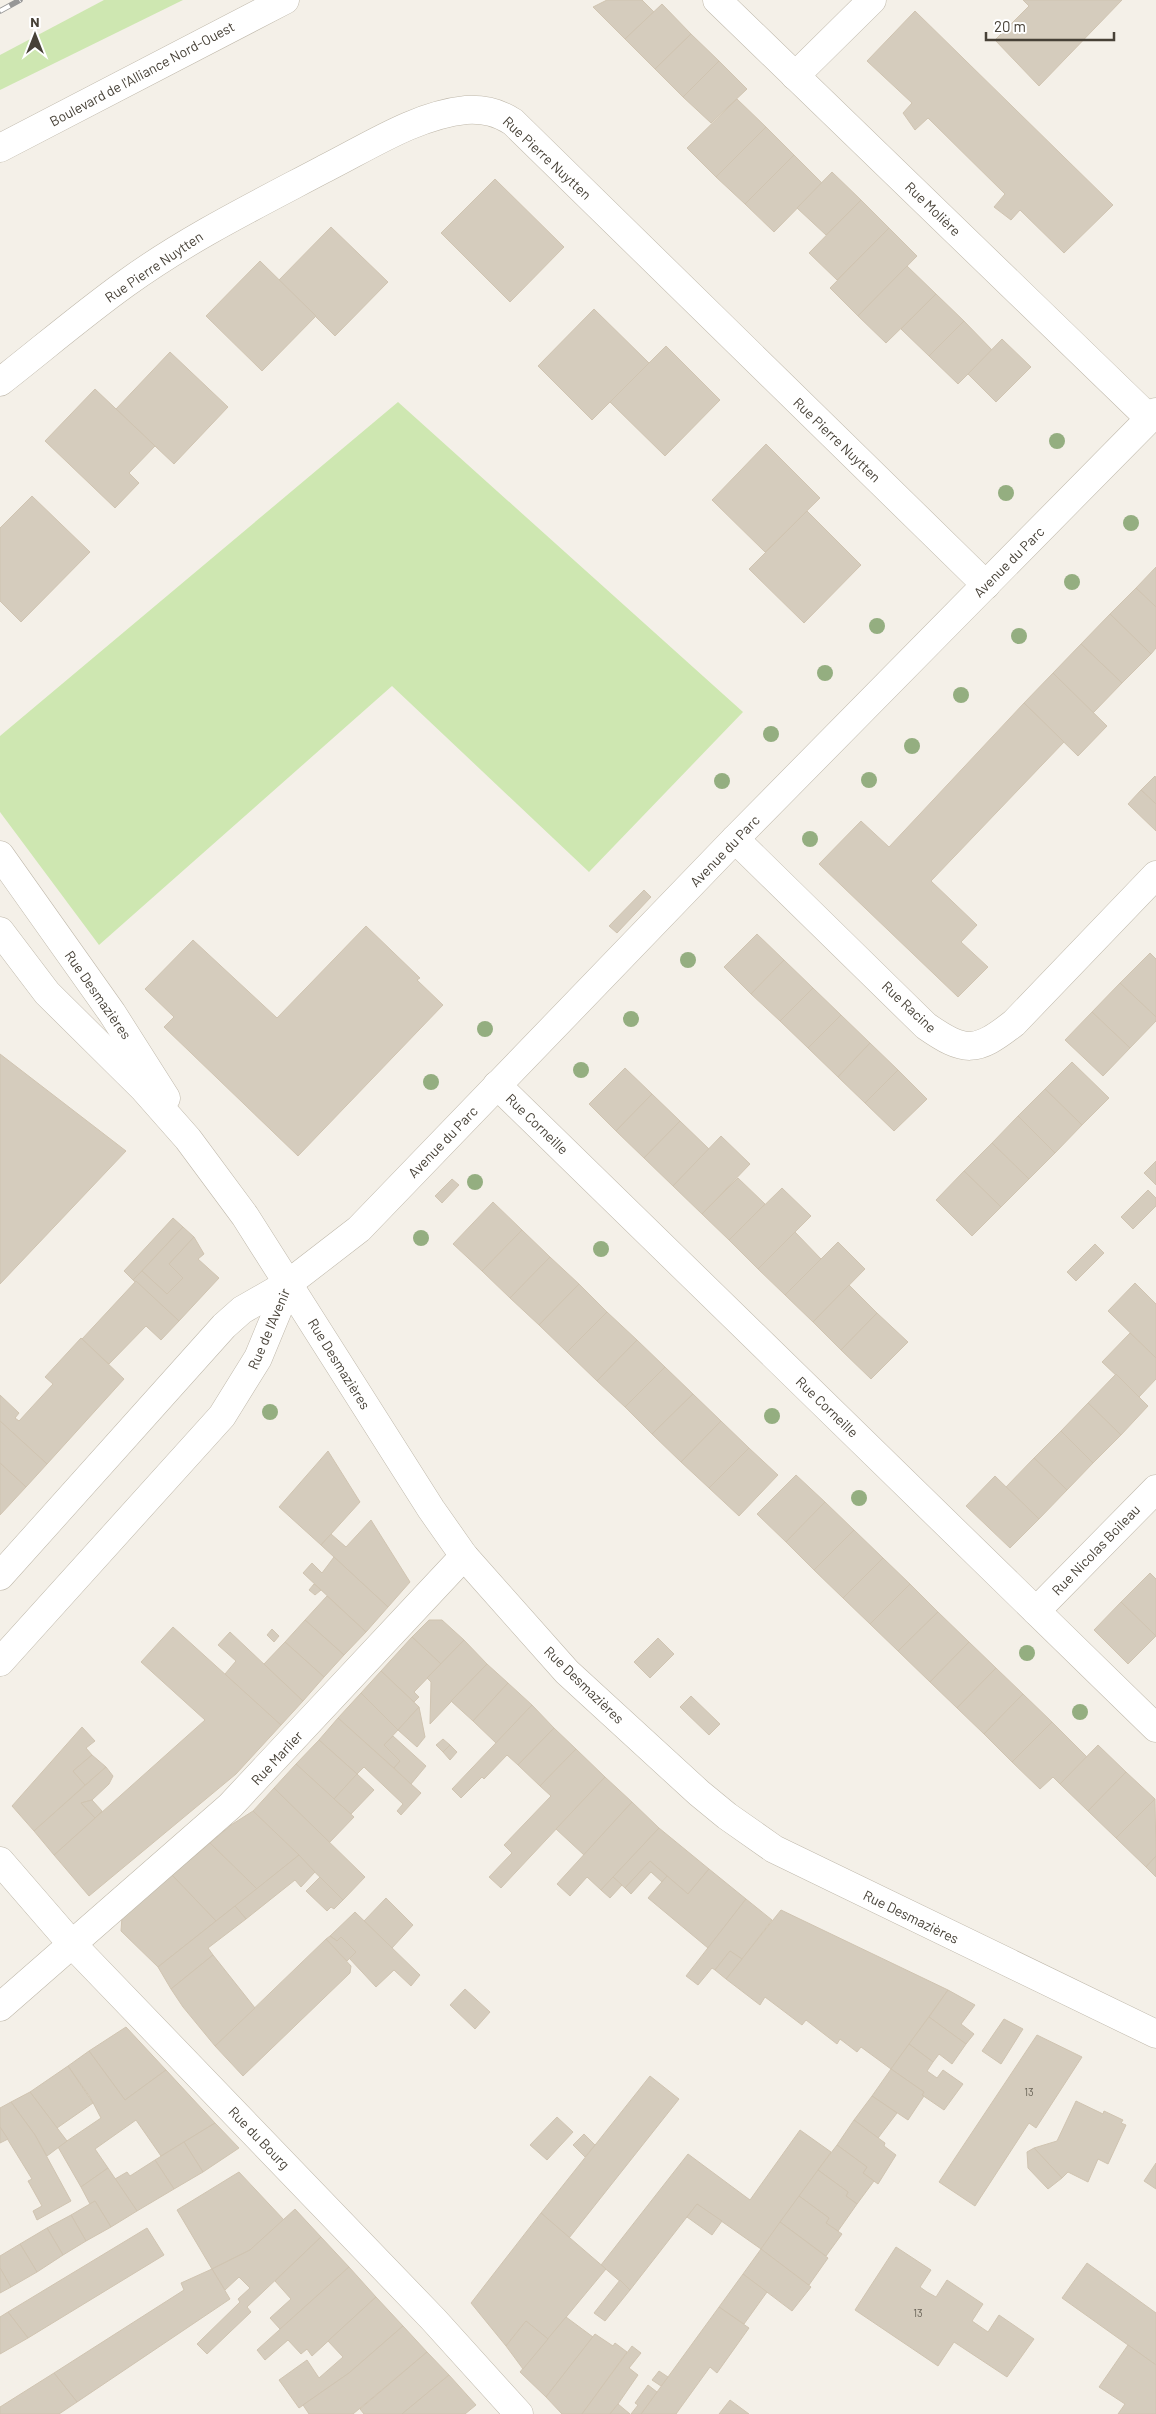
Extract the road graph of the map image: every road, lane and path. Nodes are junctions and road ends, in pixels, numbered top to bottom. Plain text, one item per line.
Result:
1 (284, 0) edge
2 (717, 0) edge
3 (872, 0) edge
4 (795, 76) junction
5 (0, 148) edge
6 (0, 382) edge
7 (1153, 416) edge
8 (986, 585) junction
9 (735, 839) junction
10 (0, 855) edge
11 (1156, 875) edge
12 (0, 931) edge
13 (497, 1085) junction
14 (188, 1139) junction
15 (289, 1284) junction
16 (1156, 1488) edge
17 (464, 1556) junction
18 (0, 1576) edge
19 (1036, 1611) junction
20 (0, 1662) edge
21 (1156, 1728) edge
22 (0, 1861) edge
23 (72, 1943) junction
24 (0, 2007) edge
25 (1156, 2034) edge
26 (519, 2414) edge

1 - 5 street, Boulevard de l'Alliance Nord-Ouest
2 - 4 street, Rue Molière
3 - 4 street
4 - 7 street, Rue Molière
6 - 8 street, Rue Pierre Nuytten
7 - 8 street, Avenue du Parc
8 - 9 street, Avenue du Parc
9 - 11 street, Rue Racine
9 - 13 street, Avenue du Parc
10 - 14 street, Rue Desmazières
12 - 14 street, Rue Desmazières
13 - 15 street, Avenue du Parc
13 - 19 street, Rue Corneille
14 - 15 street, Rue Desmazières
15 - 17 street, Rue Desmazières
15 - 18 street, Rue de l'Avenir
15 - 20 street, Rue de l'Avenir
16 - 19 street, Rue Nicolas Boileau
17 - 23 street, Rue Marlier
17 - 25 street, Rue Desmazières
19 - 21 street, Rue Corneille
22 - 23 street, Rue du Bourg
23 - 24 street, Rue Marlier
23 - 26 street, Rue du Bourg

